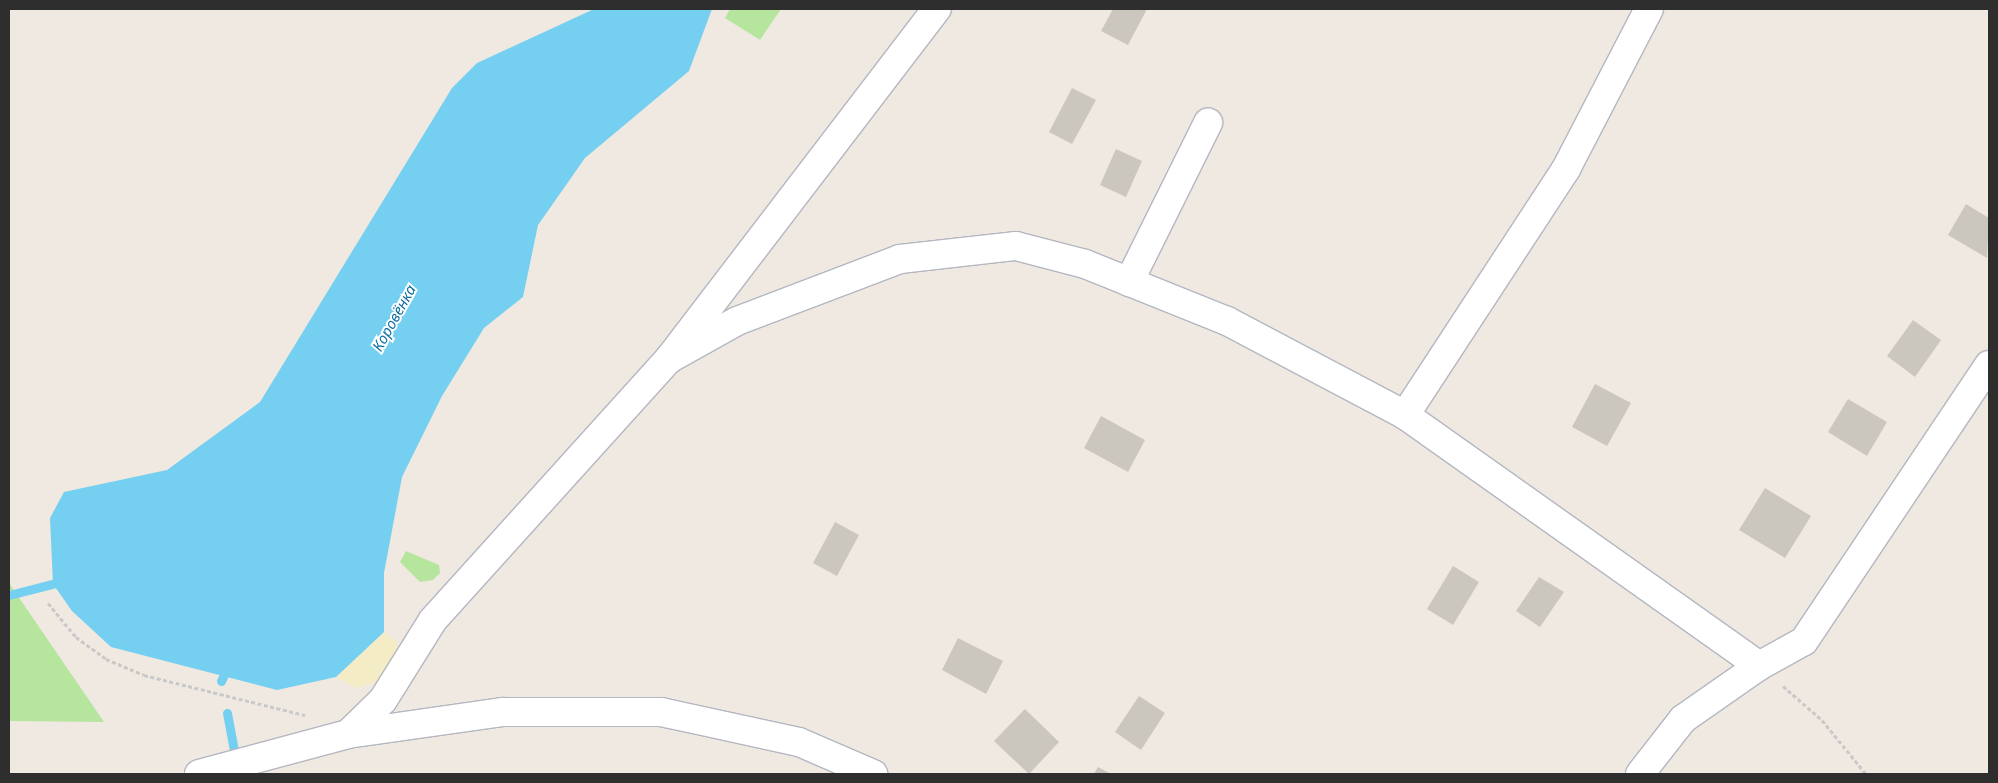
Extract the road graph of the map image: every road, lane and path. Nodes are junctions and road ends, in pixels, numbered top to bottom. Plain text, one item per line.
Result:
1 (937, 9) edge
2 (1649, 9) edge
3 (1208, 123) dead end
4 (1129, 282) junction
5 (669, 359) junction
6 (1989, 365) edge
7 (1405, 415) junction
8 (48, 603) dead end
9 (1759, 666) junction
10 (312, 716) dead end
11 (348, 734) junction
12 (208, 772) edge
13 (873, 774) edge
14 (1640, 774) edge
15 (1866, 774) edge

1 - 5 street
2 - 7 street
3 - 4 street
4 - 5 street
4 - 7 street
5 - 11 street
6 - 9 street
7 - 9 street
8 - 10 path
9 - 14 street
9 - 15 path
11 - 12 street
11 - 13 street

